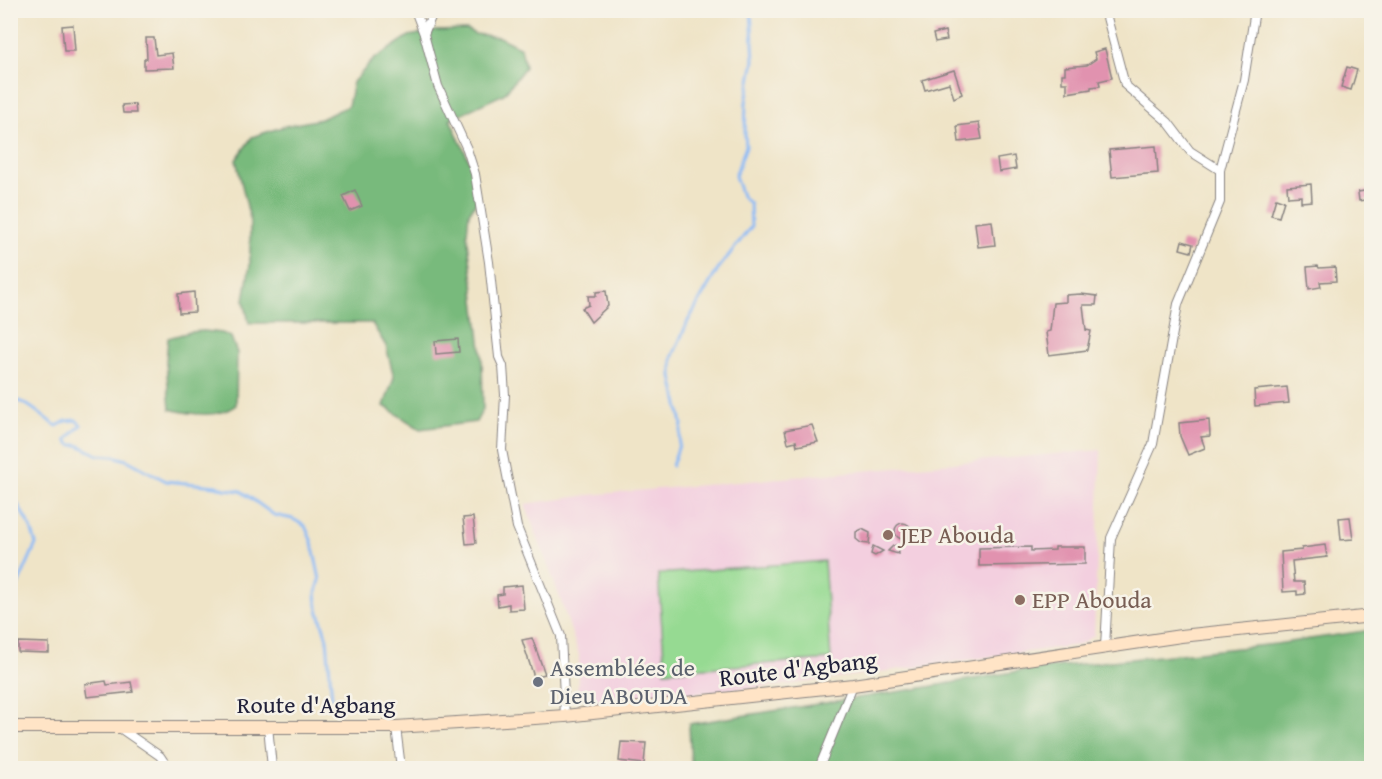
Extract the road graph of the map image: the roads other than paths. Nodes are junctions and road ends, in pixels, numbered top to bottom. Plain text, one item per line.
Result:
1 (415, 10) edge
2 (434, 10) edge
3 (1105, 10) edge
4 (1255, 10) edge
5 (424, 34) junction
6 (1220, 170) junction
7 (1371, 616) edge
8 (1106, 647) junction
9 (853, 685) junction
10 (565, 716) junction
11 (268, 726) junction
12 (396, 727) junction
13 (10, 728) edge
14 (121, 729) junction
15 (168, 768) edge
16 (272, 768) edge
17 (400, 768) edge
18 (819, 768) edge

1 - 5 street
2 - 5 street
3 - 6 street
4 - 6 street
5 - 10 street
6 - 8 street
7 - 8 main road, Route d'Agbang
8 - 9 main road, Route d'Agbang
9 - 10 main road, Route d'Agbang
9 - 18 street
10 - 12 main road, Route d'Agbang
11 - 12 main road, Route d'Agbang
11 - 14 main road, Route d'Agbang
11 - 16 street
12 - 17 street
13 - 14 main road, Route d'Agbang
14 - 15 street

